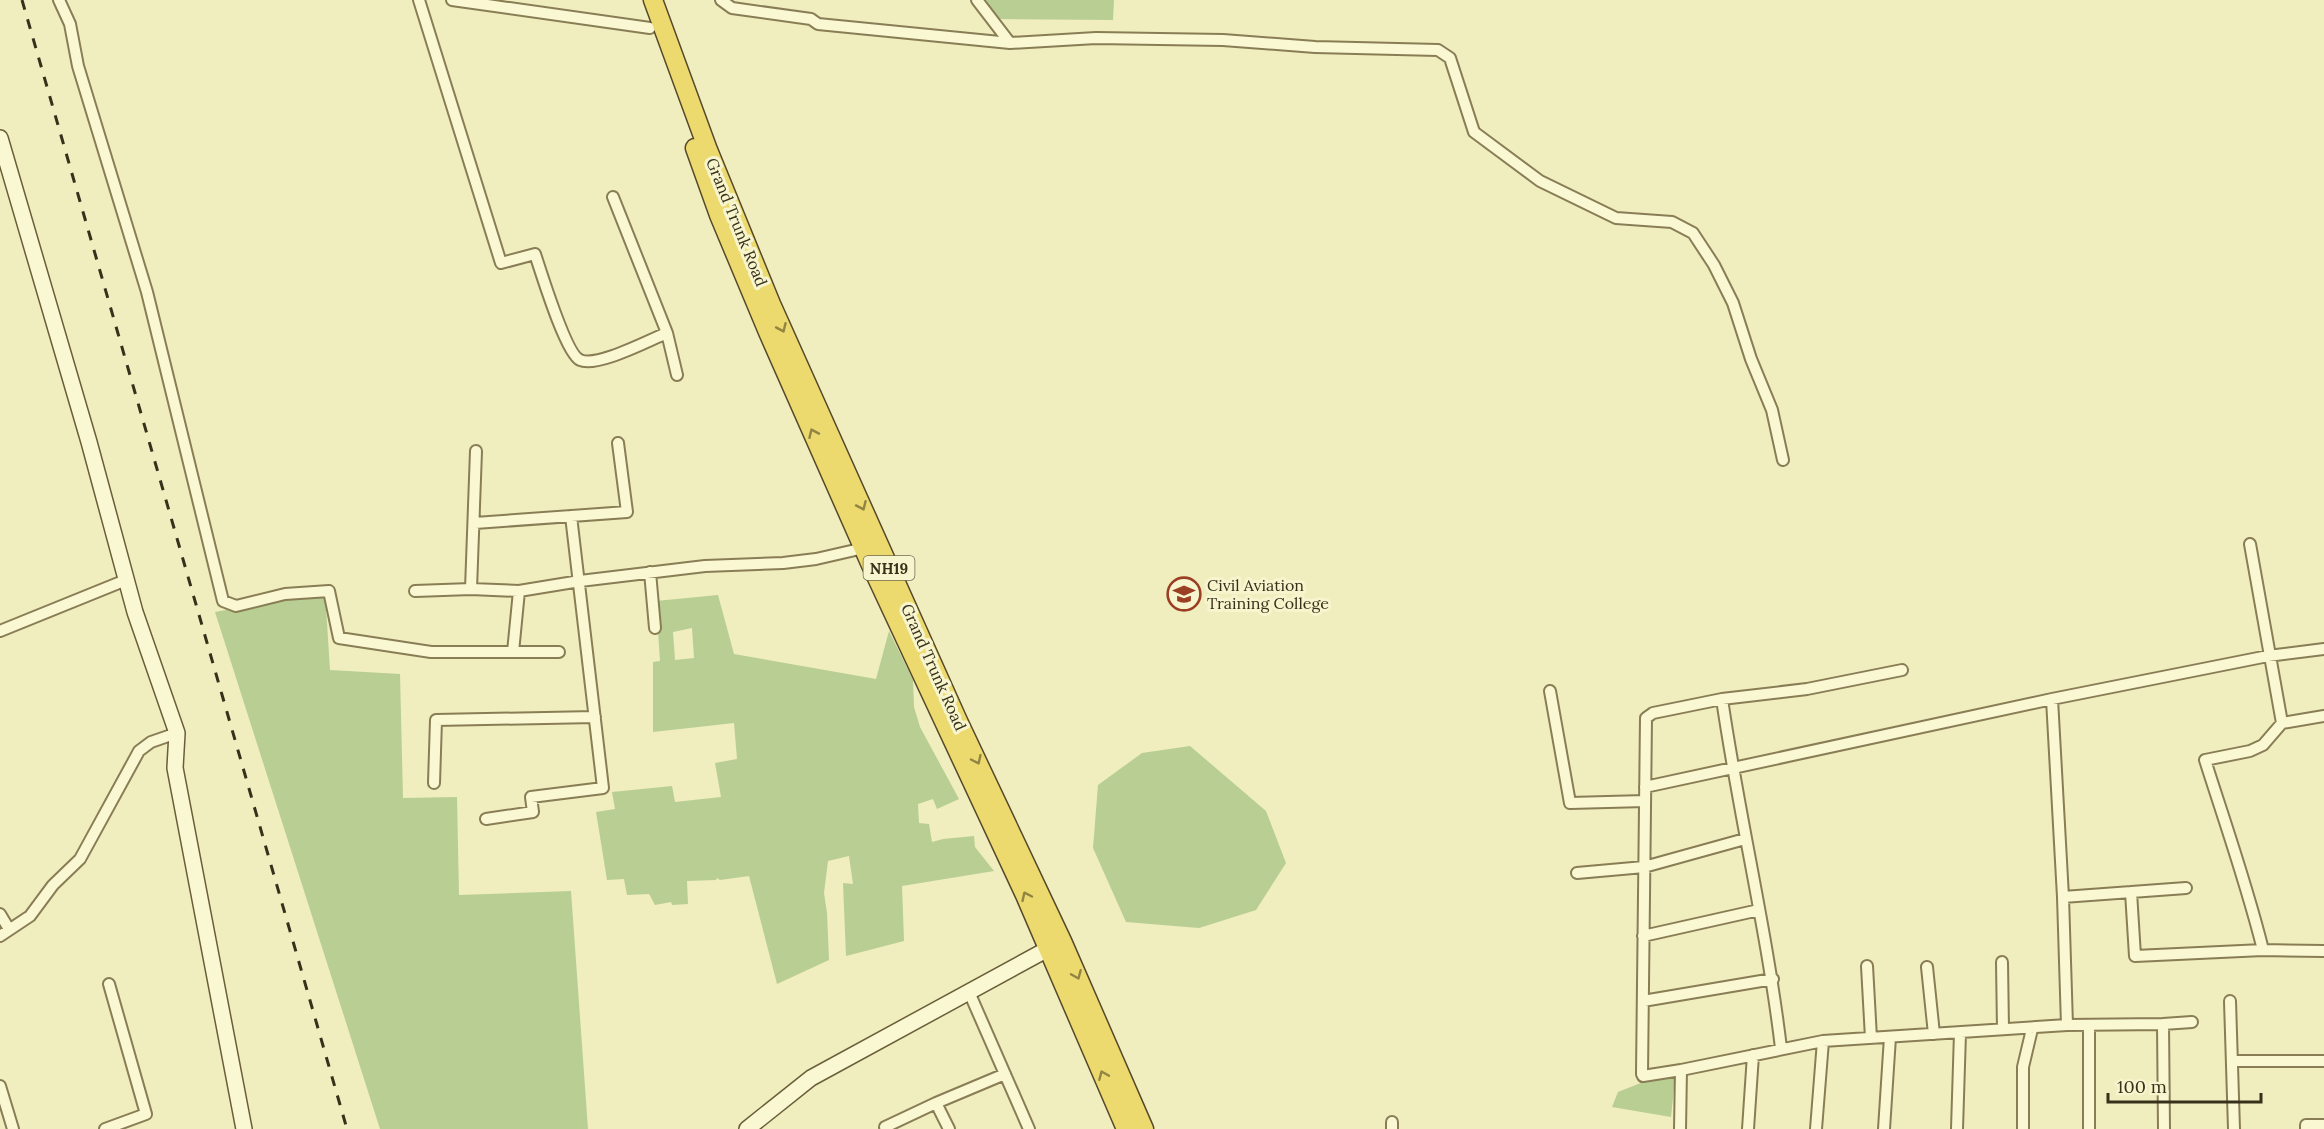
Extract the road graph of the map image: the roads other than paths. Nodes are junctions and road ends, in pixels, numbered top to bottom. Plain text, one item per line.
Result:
1 (58, 0) edge
2 (419, 0) edge
3 (452, 0) edge
4 (640, 0) edge
5 (653, 0) edge
6 (721, 0) edge
7 (977, 0) edge
8 (650, 28) junction
9 (1010, 42) junction
10 (0, 138) edge
11 (613, 197) dead end
12 (667, 333) junction
13 (677, 375) dead end
14 (618, 443) dead end
15 (476, 451) dead end
16 (1783, 460) dead end
17 (571, 516) junction
18 (474, 523) junction
19 (2250, 544) dead end
20 (864, 548) junction
21 (650, 572) junction
22 (126, 580) junction
23 (580, 581) junction
24 (471, 589) junction
25 (415, 591) dead end
26 (519, 591) junction
27 (655, 628) dead end
28 (0, 631) edge
29 (2324, 649) edge
30 (513, 652) junction
31 (559, 652) dead end
32 (2270, 656) junction
33 (1902, 670) dead end
34 (1550, 691) dead end
35 (1722, 699) junction
36 (2052, 699) junction
37 (2324, 716) edge
38 (595, 717) junction
39 (2282, 723) junction
40 (177, 733) junction
41 (1732, 769) junction
42 (434, 783) dead end
43 (1645, 787) junction
44 (1645, 801) junction
45 (486, 819) dead end
46 (1745, 839) junction
47 (1644, 867) junction
48 (1577, 873) dead end
49 (2186, 888) dead end
50 (2131, 892) junction
51 (2063, 897) junction
52 (1760, 910) junction
53 (0, 914) edge
54 (5, 932) edge
55 (1643, 936) junction
56 (1056, 945) junction
57 (2263, 950) junction
58 (2324, 951) edge
59 (2002, 962) dead end
60 (1867, 966) dead end
61 (1927, 966) dead end
62 (1773, 979) junction
63 (109, 984) dead end
64 (969, 992) junction
65 (1642, 1001) junction
66 (2230, 1001) dead end
67 (2192, 1022) dead end
68 (2067, 1024) junction
69 (2163, 1024) junction
70 (2089, 1026) junction
71 (2003, 1029) junction
72 (2032, 1029) junction
73 (1960, 1033) junction
74 (1934, 1034) junction
75 (1890, 1037) junction
76 (1871, 1038) junction
77 (1823, 1041) junction
78 (1781, 1048) junction
79 (1753, 1055) junction
80 (2233, 1061) junction
81 (2324, 1061) edge
82 (1681, 1070) junction
83 (1005, 1074) junction
84 (0, 1086) edge
85 (936, 1103) junction
86 (2324, 1125) edge
87 (14, 1129) edge
88 (105, 1129) edge
89 (244, 1129) edge
90 (747, 1129) edge
91 (887, 1129) edge
92 (949, 1129) edge
93 (1029, 1129) edge
94 (1126, 1129) edge
95 (1144, 1129) edge
96 (1680, 1129) edge
97 (1749, 1129) edge
98 (1816, 1129) edge
99 (1884, 1129) edge
100 (1957, 1129) edge
101 (2023, 1129) edge
102 (2089, 1129) edge
103 (2164, 1129) edge
104 (2234, 1129) edge
105 (2306, 1129) edge

1 - 30 street
2 - 12 street
3 - 8 street
4 - 8 highway, Grand Trunk Road / NH19
5 -> 56 highway, Grand Trunk Road / NH19
6 - 9 street
7 - 9 street
20 -> 8 highway, Grand Trunk Road / NH19
9 - 16 street
10 - 22 main road
11 - 12 street
12 - 13 street
14 - 17 street
15 - 18 street
17 - 18 street
17 - 23 street
18 - 24 street
19 - 32 street
20 - 21 street
56 -> 20 highway, Grand Trunk Road / NH19
21 - 23 street
21 - 27 street
22 - 28 street
22 - 40 main road
23 - 26 street
23 - 38 street
24 - 25 street
24 - 26 street
26 - 30 street
29 - 32 street
30 - 31 street
32 - 36 street
32 - 39 street
33 - 35 street
34 - 44 street
35 - 41 street
35 - 43 street
36 - 41 street
36 - 51 street
37 - 39 street
38 - 42 street
38 - 45 street
39 - 57 street
40 - 54 street
40 - 89 main road
41 - 43 street
41 - 46 street
43 - 44 street
44 - 47 street
46 - 47 street
46 - 52 street
47 - 48 street
47 - 55 street
49 - 50 street
50 - 51 street
50 - 57 street
51 - 68 street
52 - 55 street
52 - 62 street
53 - 54 street
55 - 65 street
56 - 64 main road
94 -> 56 highway, Grand Trunk Road / NH19
56 -> 95 highway, Grand Trunk Road / NH19
57 - 58 street
59 - 71 street
60 - 76 street
61 - 74 street
62 - 65 street
62 - 78 street
63 - 88 street
64 - 83 street
64 - 90 main road
65 - 82 street
66 - 80 street
67 - 69 street
68 - 70 street
68 - 72 street
69 - 70 street
69 - 103 street
70 - 102 street
71 - 72 street
71 - 73 street
72 - 101 street
73 - 74 street
73 - 100 street
74 - 75 street
75 - 76 street
75 - 99 street
76 - 77 street
77 - 78 street
77 - 98 street
78 - 79 street
79 - 82 street
79 - 97 street
80 - 81 street
80 - 104 street
82 - 96 street
83 - 85 street
83 - 93 street
84 - 87 street
85 - 91 street
85 - 92 street
86 - 105 street

